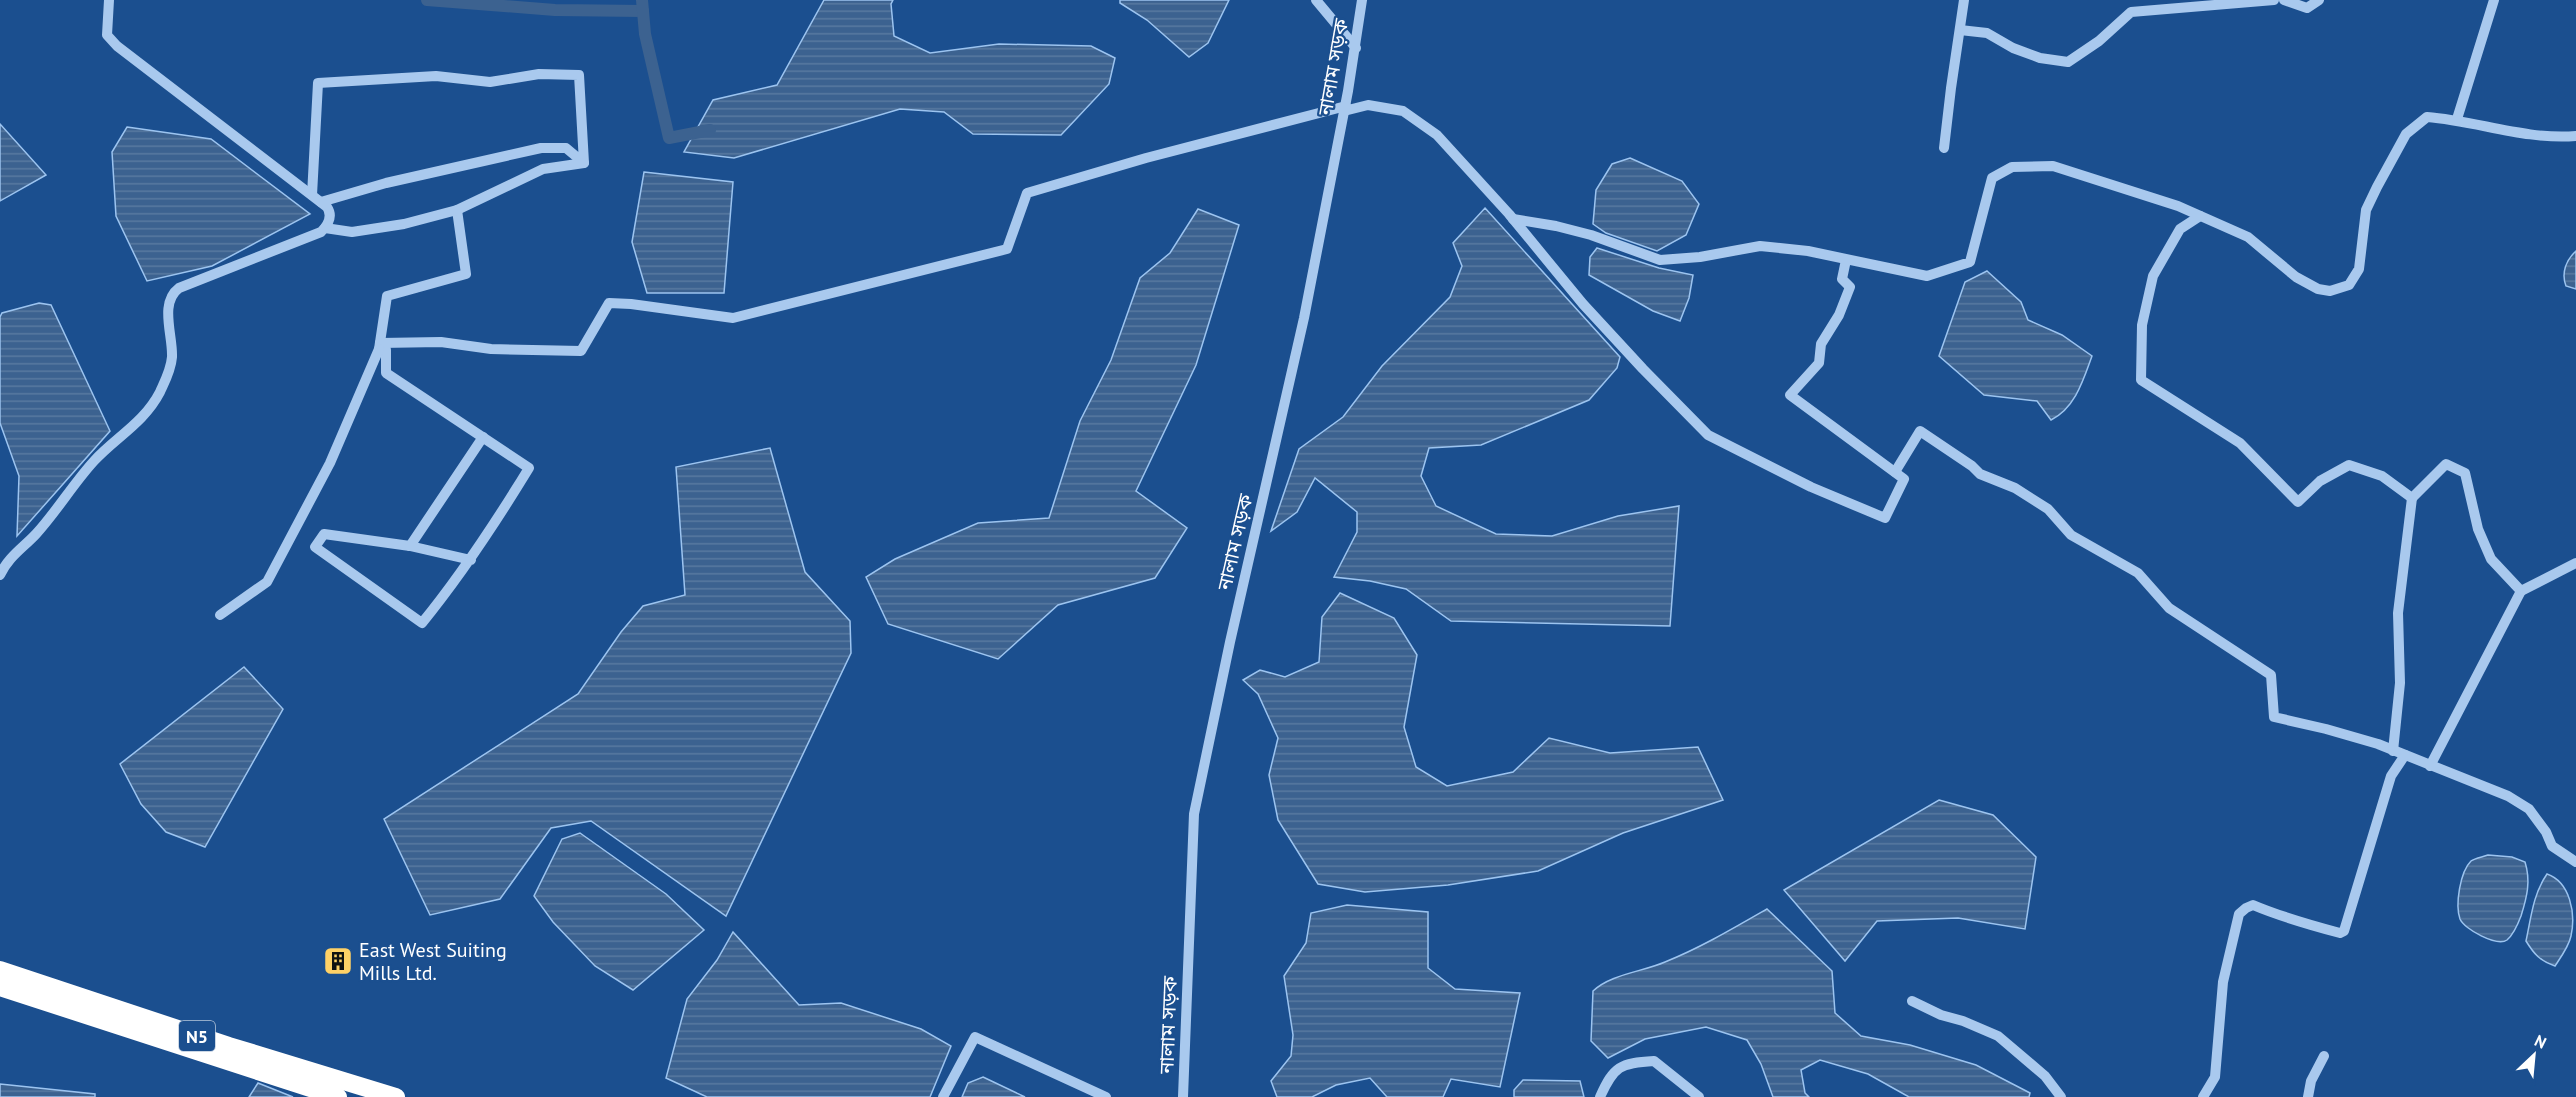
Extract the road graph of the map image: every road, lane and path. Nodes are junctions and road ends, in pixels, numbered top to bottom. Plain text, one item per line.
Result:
1 (110, 0) edge
2 (1316, 0) edge
3 (1362, 0) edge
4 (1964, 0) edge
5 (2274, 0) edge
6 (2284, 0) edge
7 (2319, 0) edge
8 (2494, 0) edge
9 (1960, 30) junction
10 (1356, 48) junction
11 (1345, 108) junction
12 (2457, 119) junction
13 (2576, 136) edge
14 (1944, 148) dead end
15 (584, 163) junction
16 (316, 199) junction
17 (457, 210) junction
18 (2200, 216) junction
19 (1513, 219) junction
20 (326, 228) junction
21 (1846, 260) junction
22 (379, 346) junction
23 (483, 437) junction
24 (1895, 472) junction
25 (2412, 498) junction
26 (410, 546) junction
27 (471, 560) junction
28 (2576, 563) edge
29 (0, 574) edge
30 (2521, 591) junction
31 (220, 615) dead end
32 (2393, 751) junction
33 (2405, 755) junction
34 (2430, 766) junction
35 (2576, 862) edge
36 (0, 970) edge
37 (0, 987) edge
38 (1912, 1001) dead end
39 (2324, 1056) dead end
40 (338, 1097) edge
41 (396, 1097) edge
42 (943, 1097) edge
43 (1106, 1097) edge
44 (1183, 1097) edge
45 (1600, 1097) edge
46 (1699, 1097) edge
47 (2061, 1097) edge
48 (2203, 1097) edge
49 (2308, 1097) edge

1 - 16 street
2 - 10 street
3 - 10 street, নালাম সড়ক
4 - 9 street
5 - 9 street
6 - 7 street
8 - 12 street
9 - 14 street
10 - 11 street, নালাম সড়ক
11 - 19 street
11 - 22 street
11 - 44 street, নালাম সড়ক
12 - 13 street
12 - 18 street
15 - 16 street
15 - 16 street
15 - 17 street
16 - 20 street
17 - 20 street
17 - 22 street
18 - 21 street
18 - 25 street
19 - 21 street
19 - 24 street
20 - 29 street
21 - 24 street
22 - 23 street
22 - 31 street
23 - 26 street
23 - 27 street
24 - 32 street
25 - 30 street
25 - 32 street
26 - 27 street
26 - 27 street
28 - 30 street
30 - 34 street
32 - 33 street
33 - 34 street
33 - 48 street
34 - 35 street
36 - 41 highway, N5
37 - 40 highway, N5
38 - 47 street
39 - 49 street
42 - 43 street
45 - 46 street

